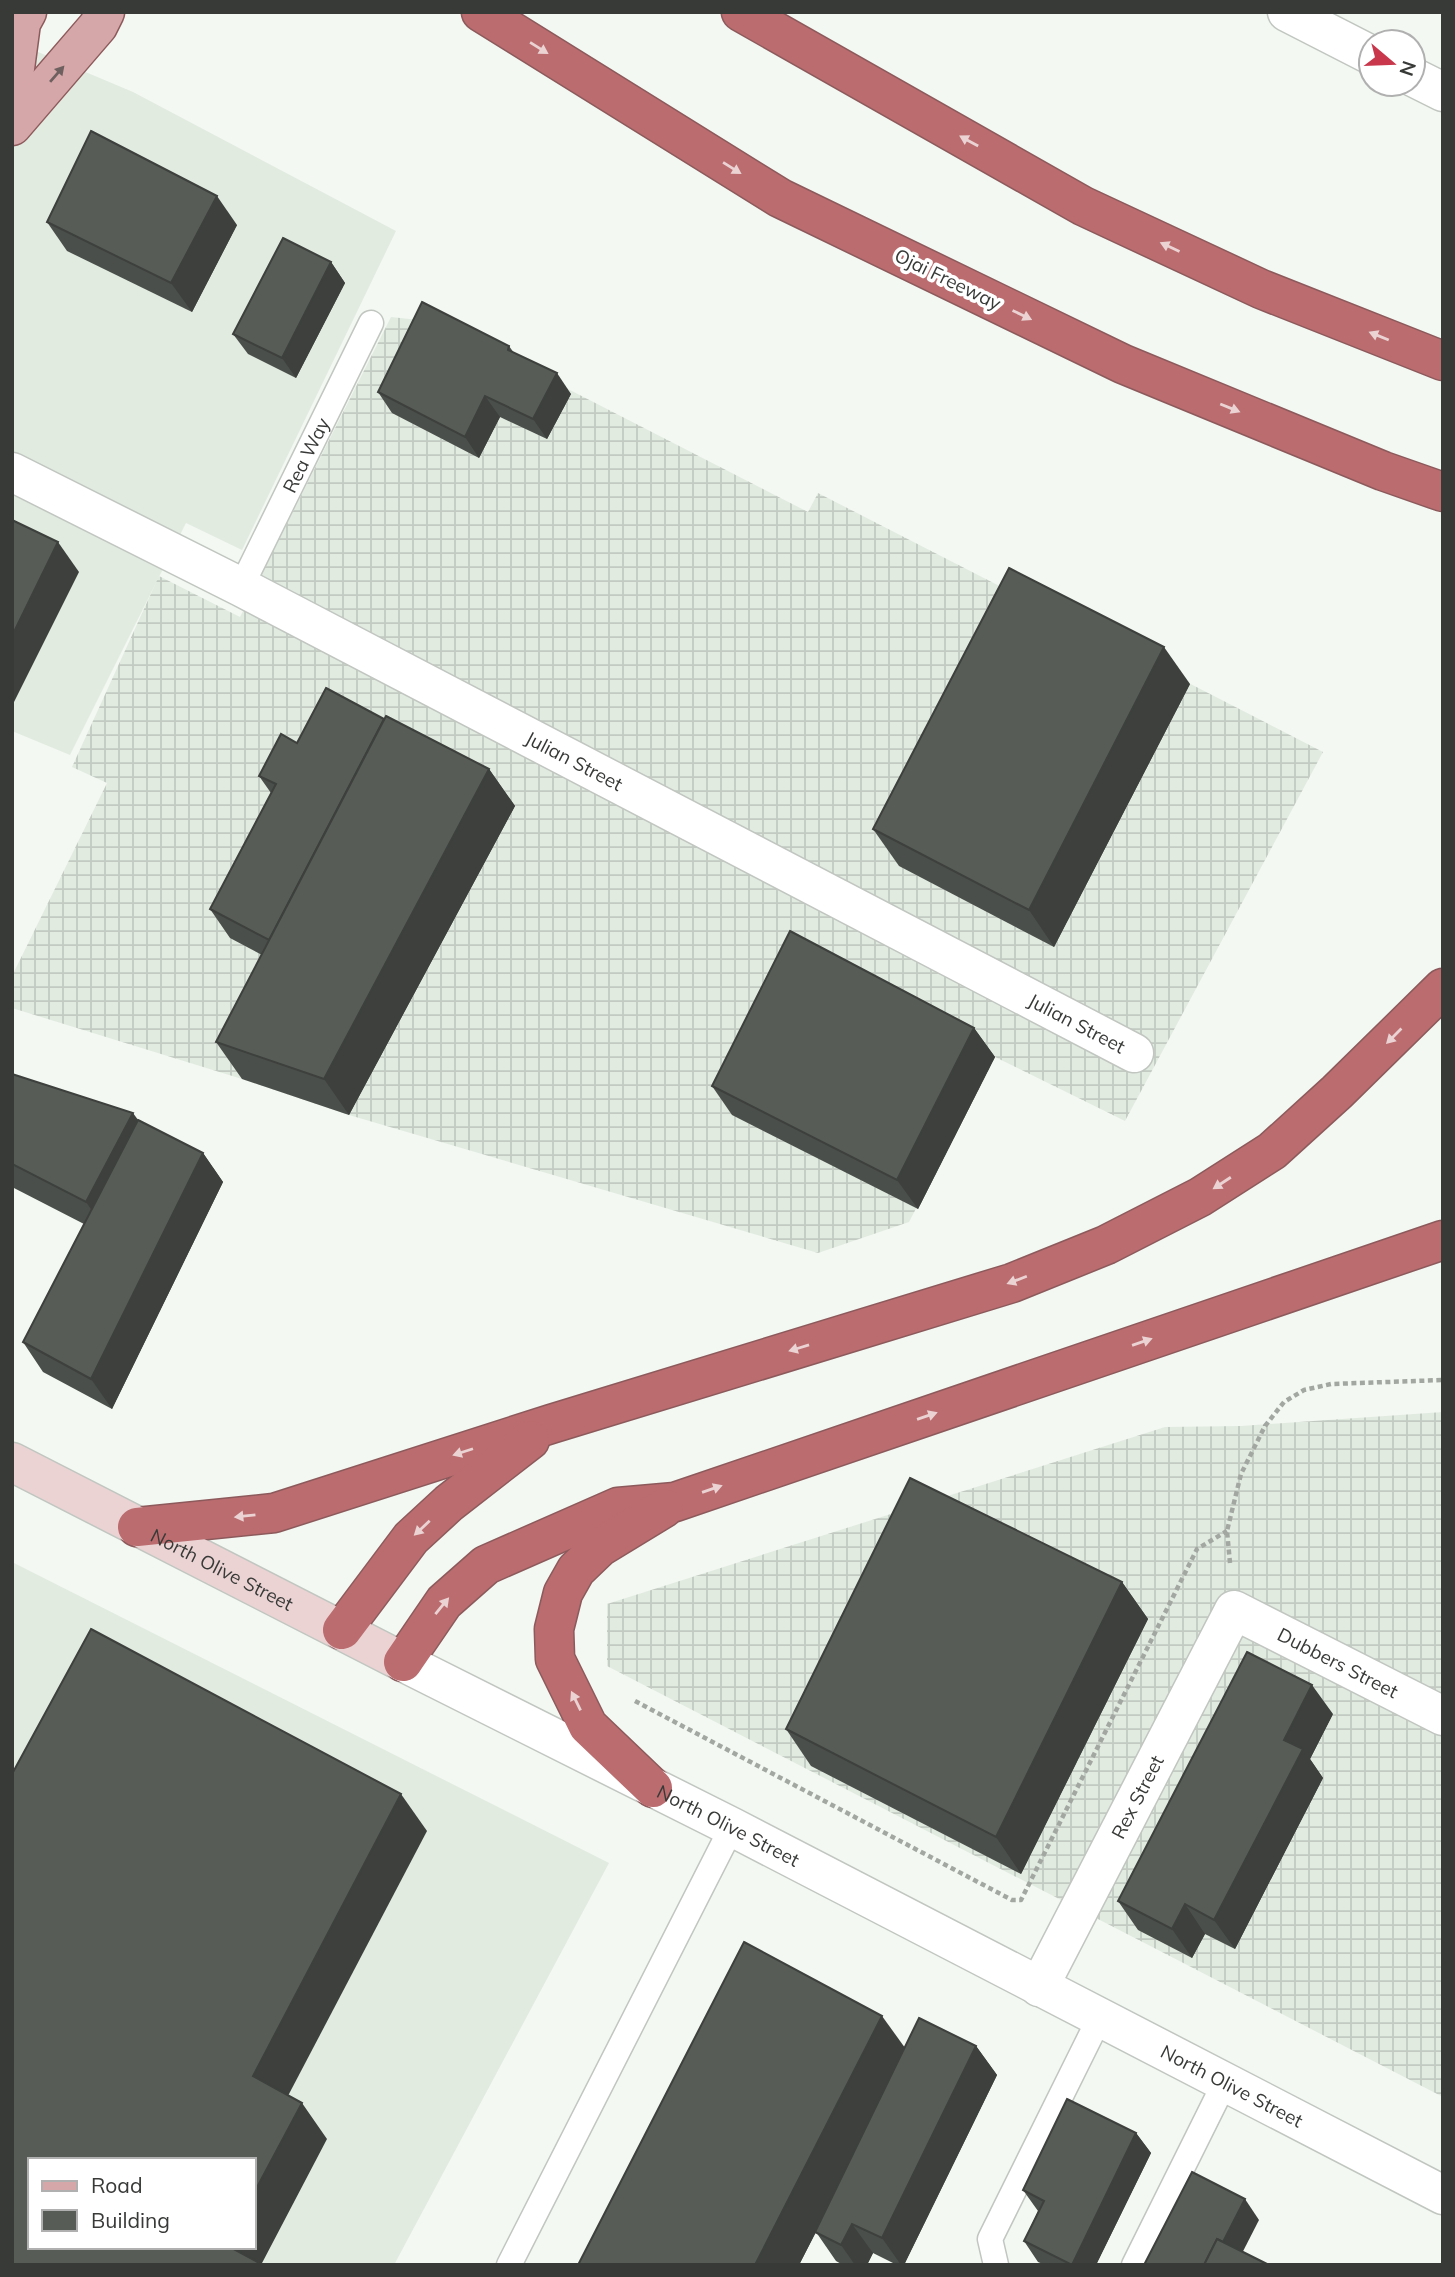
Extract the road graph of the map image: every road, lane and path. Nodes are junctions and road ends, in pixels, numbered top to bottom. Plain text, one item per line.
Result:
1 (27, 12) edge
2 (105, 12) edge
3 (481, 12) edge
4 (741, 12) edge
5 (1287, 12) edge
6 (1357, 48) edge
7 (1427, 83) edge
8 (12, 91) edge
9 (1443, 92) edge
10 (12, 126) edge
11 (371, 323) dead end
12 (1443, 361) edge
13 (12, 472) edge
14 (1443, 492) edge
15 (242, 587) junction
16 (1443, 988) edge
17 (1134, 1053) dead end
18 (1443, 1240) edge
19 (1443, 1380) edge
20 (551, 1424) junction
21 (12, 1462) edge
22 (675, 1502) junction
23 (137, 1527) junction
24 (1227, 1531) junction
25 (1234, 1609) junction
26 (342, 1630) junction
27 (403, 1662) junction
28 (623, 1694) dead end
29 (1443, 1716) edge
30 (653, 1788) junction
31 (732, 1827) junction
32 (1039, 1987) junction
33 (1100, 2017) junction
34 (1225, 2082) junction
35 (1443, 2195) edge
36 (509, 2265) edge
37 (996, 2265) edge
38 (1134, 2265) edge

1 - 8 main road
10 -> 2 main road
3 -> 14 highway, Ojai Freeway
12 -> 4 highway
5 - 6 street
7 - 9 street
11 - 15 lane, Rea Way
13 - 15 street, Julian Street
15 - 17 street, Julian Street
16 -> 20 highway
22 -> 18 highway
19 - 24 path
20 -> 23 highway
20 -> 26 highway
21 - 23 main road, North Olive Street
27 -> 22 highway
30 -> 22 highway
23 - 26 main road, North Olive Street
24 - 25 path
24 - 28 path
25 - 29 street, Dubbers Street
25 - 32 street, Rex Street
26 - 27 main road, North Olive Street
27 - 30 street, North Olive Street
30 - 31 street, North Olive Street
31 - 32 street, North Olive Street
31 - 36 lane
32 - 33 street, North Olive Street
33 - 34 street, North Olive Street
33 - 37 lane
34 - 35 street, North Olive Street
34 - 38 lane

